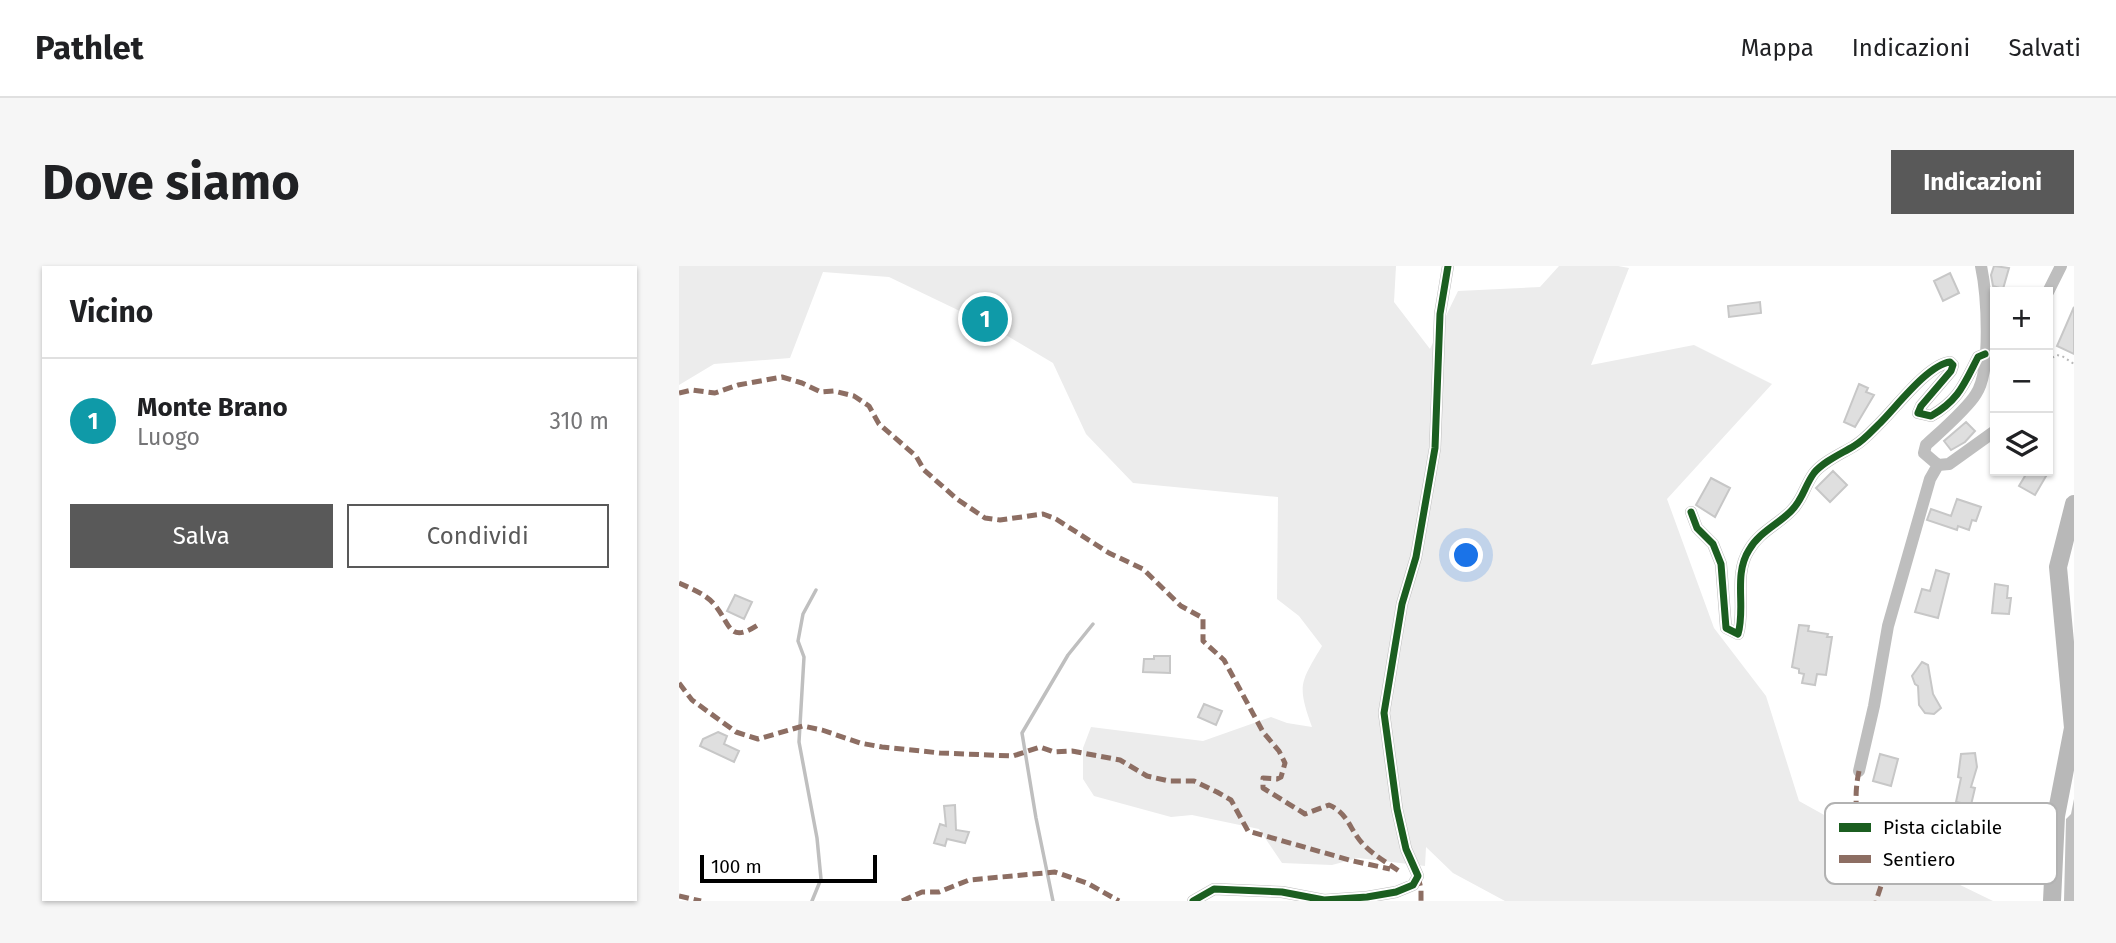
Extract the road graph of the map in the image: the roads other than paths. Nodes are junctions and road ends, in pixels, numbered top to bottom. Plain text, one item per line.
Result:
1 (1448, 266) edge
2 (1981, 266) edge
3 (2061, 266) edge
4 (2050, 287) edge
5 (1985, 354) junction
6 (1990, 435) edge
7 (1938, 465) junction
8 (2074, 505) edge
9 (1691, 512) dead end
10 (1859, 771) dead end
11 (2057, 811) edge
12 (1193, 901) edge

1 - 12 street
2 - 5 street
3 - 4 street
5 - 7 street
5 - 9 street
6 - 7 street
7 - 10 street
8 - 11 main road

